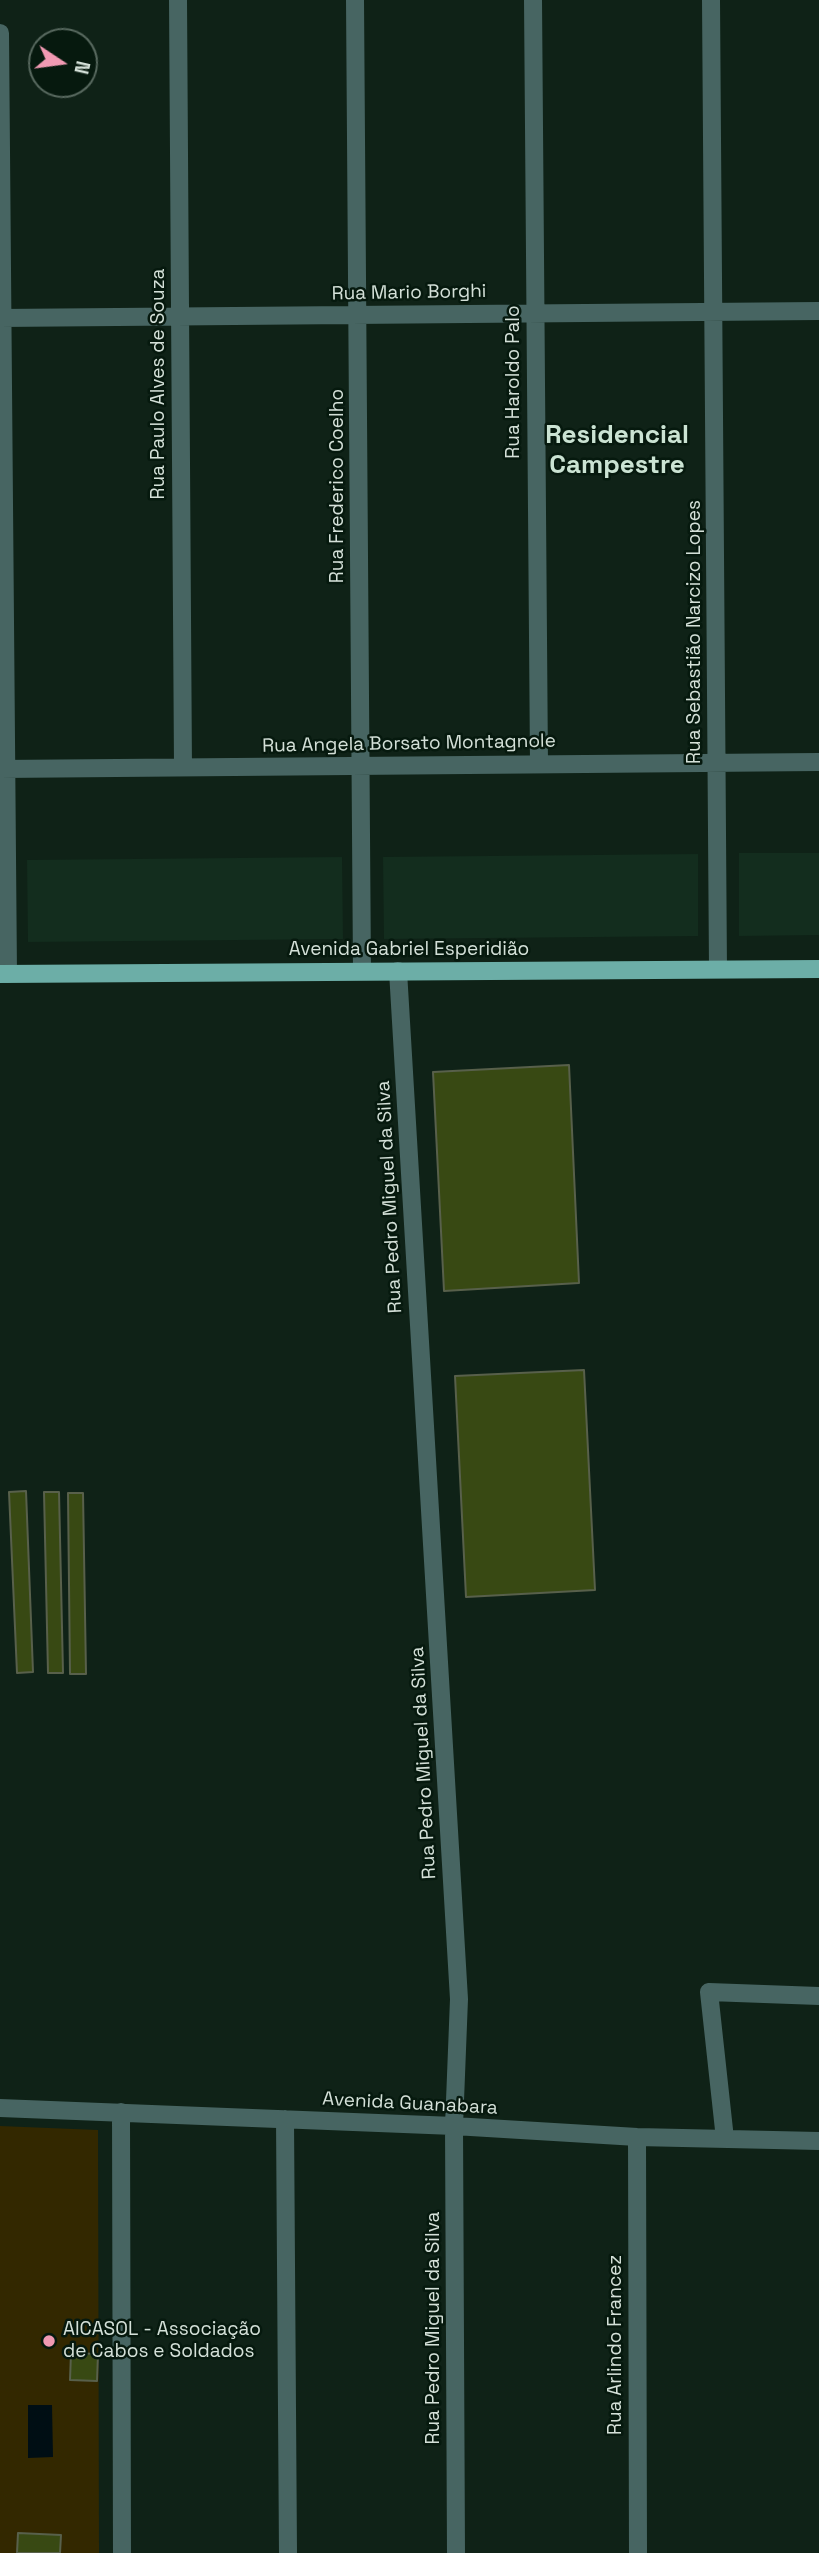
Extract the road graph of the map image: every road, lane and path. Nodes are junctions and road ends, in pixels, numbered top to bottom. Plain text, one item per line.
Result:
1 (178, 0) edge
2 (355, 0) edge
3 (533, 0) edge
4 (710, 0) edge
5 (0, 33) edge
6 (819, 311) edge
7 (713, 312) junction
8 (535, 313) junction
9 (358, 314) junction
10 (180, 316) junction
11 (1, 318) edge
12 (819, 762) edge
13 (717, 763) junction
14 (539, 764) junction
15 (361, 766) junction
16 (183, 767) junction
17 (3, 769) edge
18 (718, 969) junction
19 (819, 969) edge
20 (362, 971) junction
21 (398, 971) junction
22 (4, 974) edge
23 (819, 1996) edge
24 (0, 2108) edge
25 (121, 2112) junction
26 (285, 2119) junction
27 (454, 2126) junction
28 (637, 2137) junction
29 (725, 2139) junction
30 (819, 2141) edge
31 (122, 2553) edge
32 (288, 2553) edge
33 (456, 2553) edge
34 (638, 2553) edge

1 - 10 street, Rua Paulo Alves de Souza
2 - 9 street, Rua Frederico Coelho
3 - 8 street, Rua Haroldo Palo
4 - 7 street, Rua Sebastião Narcizo Lopes
5 - 11 street
6 - 7 street, Rua Mario Borghi
7 - 8 street, Rua Mario Borghi
7 - 13 street, Rua Sebastião Narcizo Lopes
8 - 9 street, Rua Mario Borghi
8 - 14 street, Rua Haroldo Palo
9 - 10 street, Rua Mario Borghi
9 - 15 street, Rua Frederico Coelho
10 - 11 street, Rua Mario Borghi
10 - 16 street, Rua Paulo Alves de Souza
11 - 17 street
12 - 13 street, Rua Angela Borsato Montagnole
13 - 14 street, Rua Angela Borsato Montagnole
13 - 18 street, Rua Sebastião Narcizo Lopes
14 - 15 street, Rua Angela Borsato Montagnole
15 - 16 street, Rua Angela Borsato Montagnole
15 - 20 street, Rua Frederico Coelho
16 - 17 street, Rua Angela Borsato Montagnole
17 - 22 street
18 - 19 main road, Avenida Gabriel Esperidião
18 - 21 main road, Avenida Gabriel Esperidião
20 - 21 main road, Avenida Gabriel Esperidião
20 - 22 main road, Avenida Gabriel Esperidião
21 - 27 street, Rua Pedro Miguel da Silva
23 - 29 street
24 - 25 street, Avenida Guanabara
25 - 26 street, Avenida Guanabara
25 - 31 street
26 - 27 street, Avenida Guanabara
26 - 32 street
27 - 28 street, Avenida Guanabara
27 - 33 street, Rua Pedro Miguel da Silva
28 - 29 street, Avenida Guanabara
28 - 34 street, Rua Arlindo Francez
29 - 30 street, Avenida Guanabara

